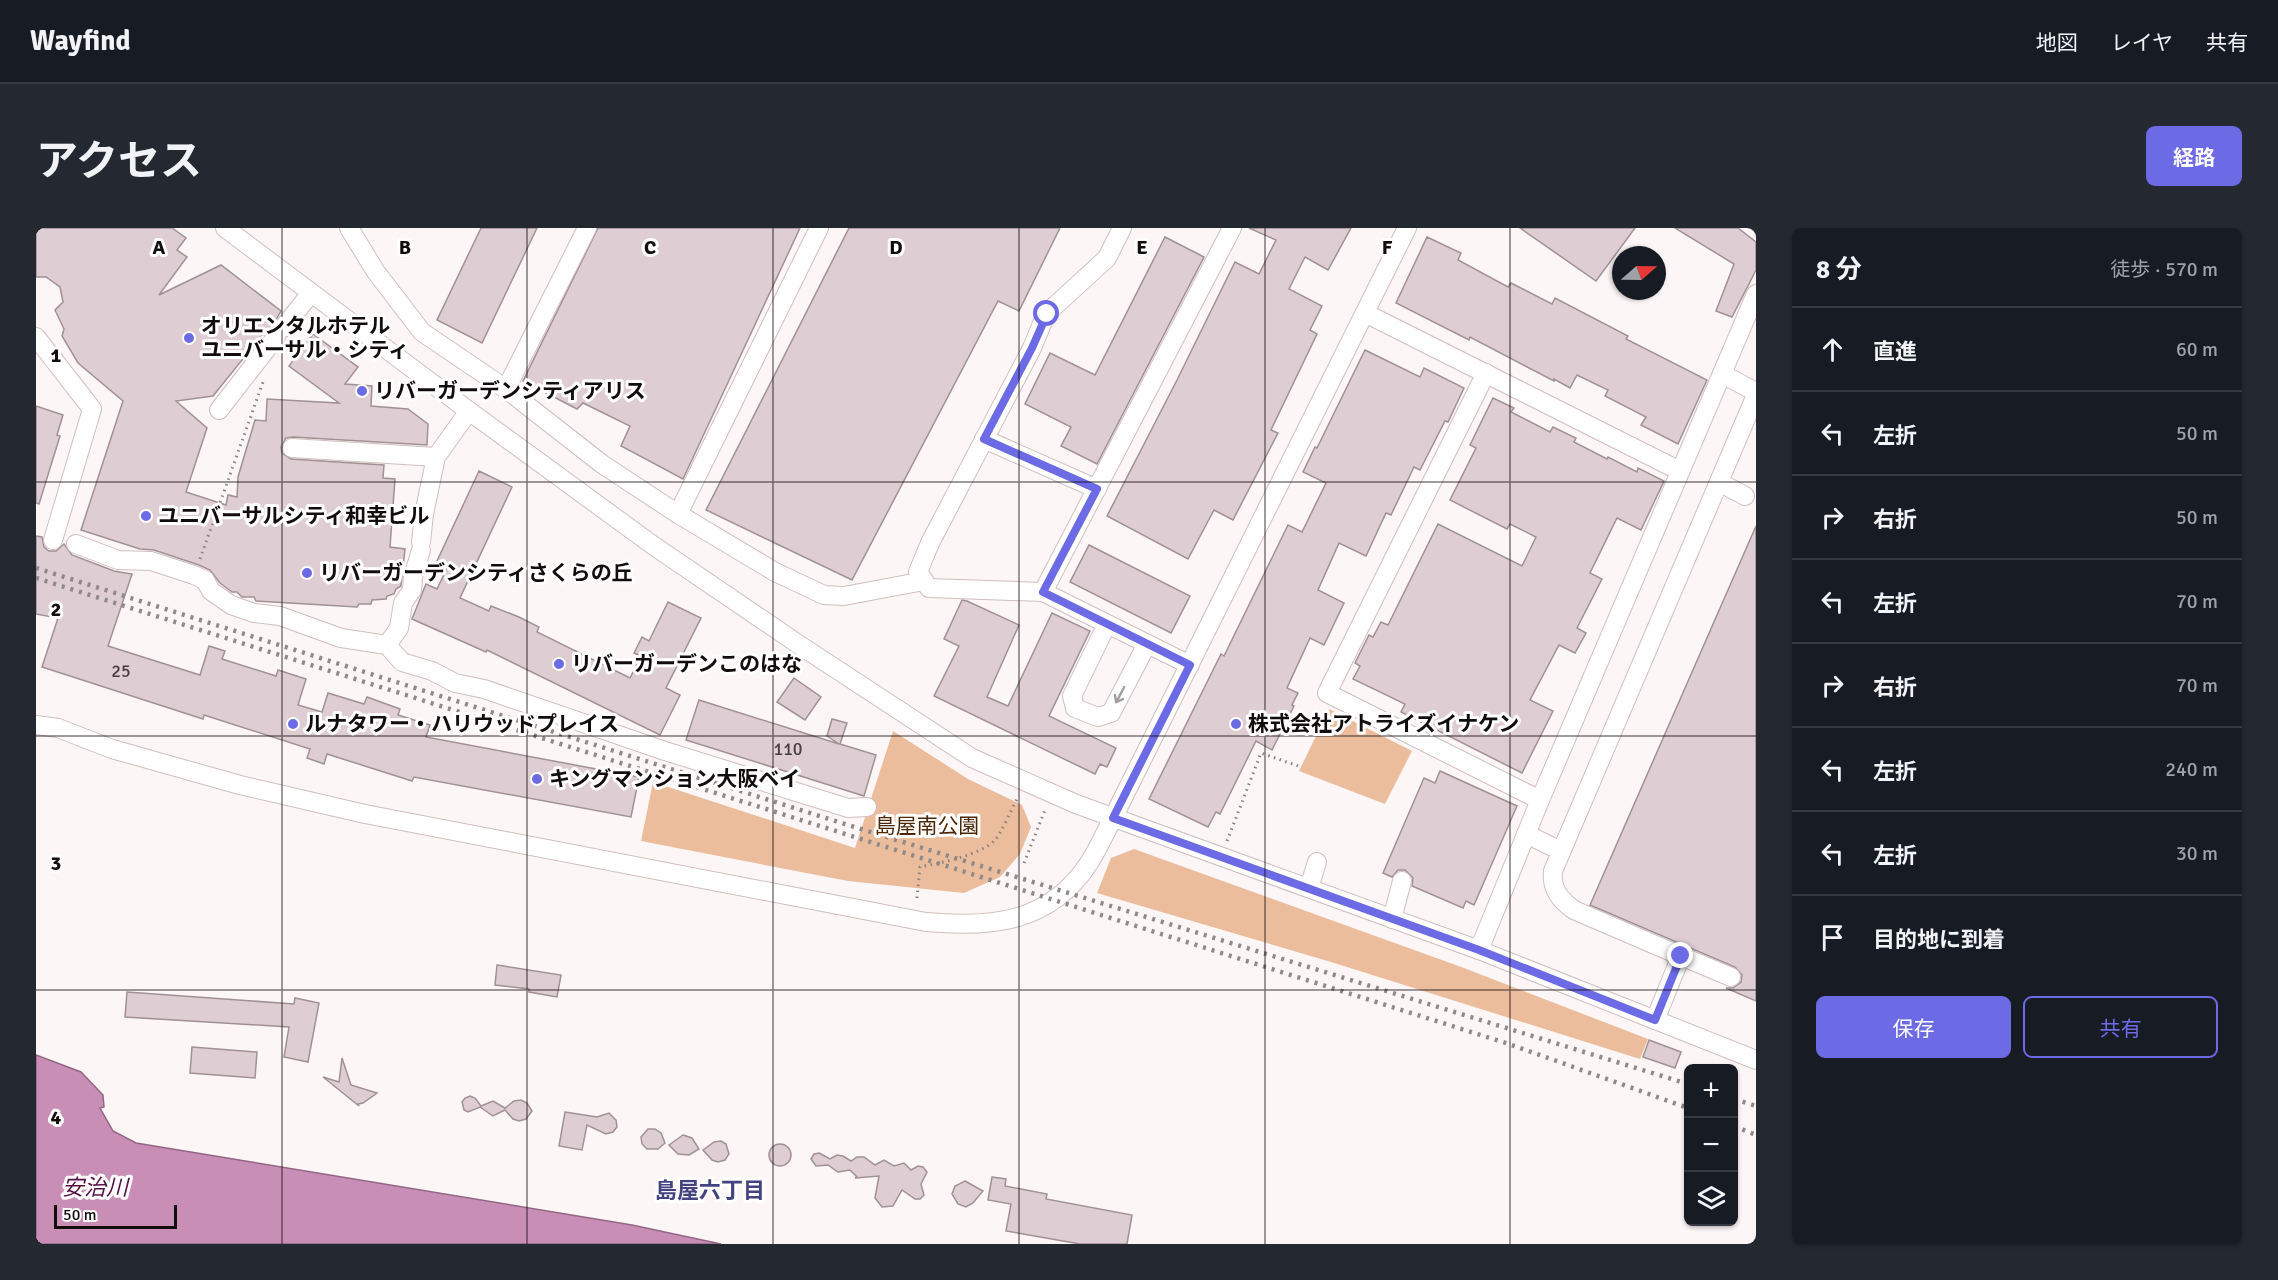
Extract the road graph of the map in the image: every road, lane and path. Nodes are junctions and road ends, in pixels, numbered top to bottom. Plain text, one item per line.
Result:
1 (225, 228) edge
2 (349, 228) edge
3 (587, 228) edge
4 (819, 228) edge
5 (1122, 228) edge
6 (1232, 228) edge
7 (1407, 228) edge
8 (311, 293) junction
9 (1756, 294) edge
10 (1365, 313) junction
11 (36, 337) edge
12 (1486, 373) junction
13 (1722, 374) junction
14 (264, 381) dead end
15 (506, 389) junction
16 (1756, 393) edge
17 (219, 410) dead end
18 (469, 411) junction
19 (984, 439) junction
20 (292, 448) dead end
21 (436, 457) junction
22 (1680, 471) junction
23 (1719, 482) junction
24 (1097, 489) junction
25 (1745, 496) dead end
26 (678, 514) junction
27 (53, 540) dead end
28 (76, 544) dead end
29 (194, 575) junction
30 (924, 581) junction
31 (1043, 592) junction
32 (1107, 624) junction
33 (1147, 644) junction
34 (387, 645) junction
35 (1190, 665) junction
36 (36, 712) edge
37 (36, 725) edge
38 (58, 728) junction
39 (1301, 767) dead end
40 (1017, 798) dead end
41 (1540, 800) junction
42 (867, 807) dead end
43 (1044, 810) dead end
44 (1113, 818) junction
45 (1526, 834) junction
46 (1226, 843) dead end
47 (1561, 851) junction
48 (1317, 862) dead end
49 (1024, 863) dead end
50 (1402, 881) dead end
51 (1309, 888) junction
52 (917, 898) dead end
53 (1392, 918) junction
54 (1479, 950) junction
55 (1681, 956) junction
56 (1731, 977) dead end
57 (1655, 1020) junction
58 (1756, 1060) edge

1 - 8 street
2 - 15 street
3 - 15 street
4 - 26 street
5 - 19 street
6 - 24 street
7 - 10 street
8 - 17 street
8 - 18 street
9 - 13 street
10 - 12 street
10 - 35 street
11 - 27 street
12 - 22 street
12 - 41 street
13 - 16 street
13 - 22 street
14 - 29 path
15 - 26 street
16 - 23 street
18 - 21 street
18 - 44 street
19 - 24 street
19 - 30 street
20 - 21 street
21 - 34 street
22 - 41 street
23 - 25 street
23 - 47 street
24 - 31 street
26 - 30 street
28 - 29 street
29 - 34 street
30 - 31 street
31 - 32 street
32 - 33 street
33 -> 32 street
33 - 35 street
34 - 42 street
35 - 44 street
36 - 38 street
37 - 38 street
38 - 44 street
39 - 46 path
40 - 52 path
41 - 45 street
43 - 49 path
44 - 51 street
45 - 47 street
45 - 54 street
47 - 55 street
48 - 51 street
50 - 53 street
51 - 53 street
53 - 54 street
54 - 57 street
55 - 56 street
55 - 57 street
57 - 58 street

